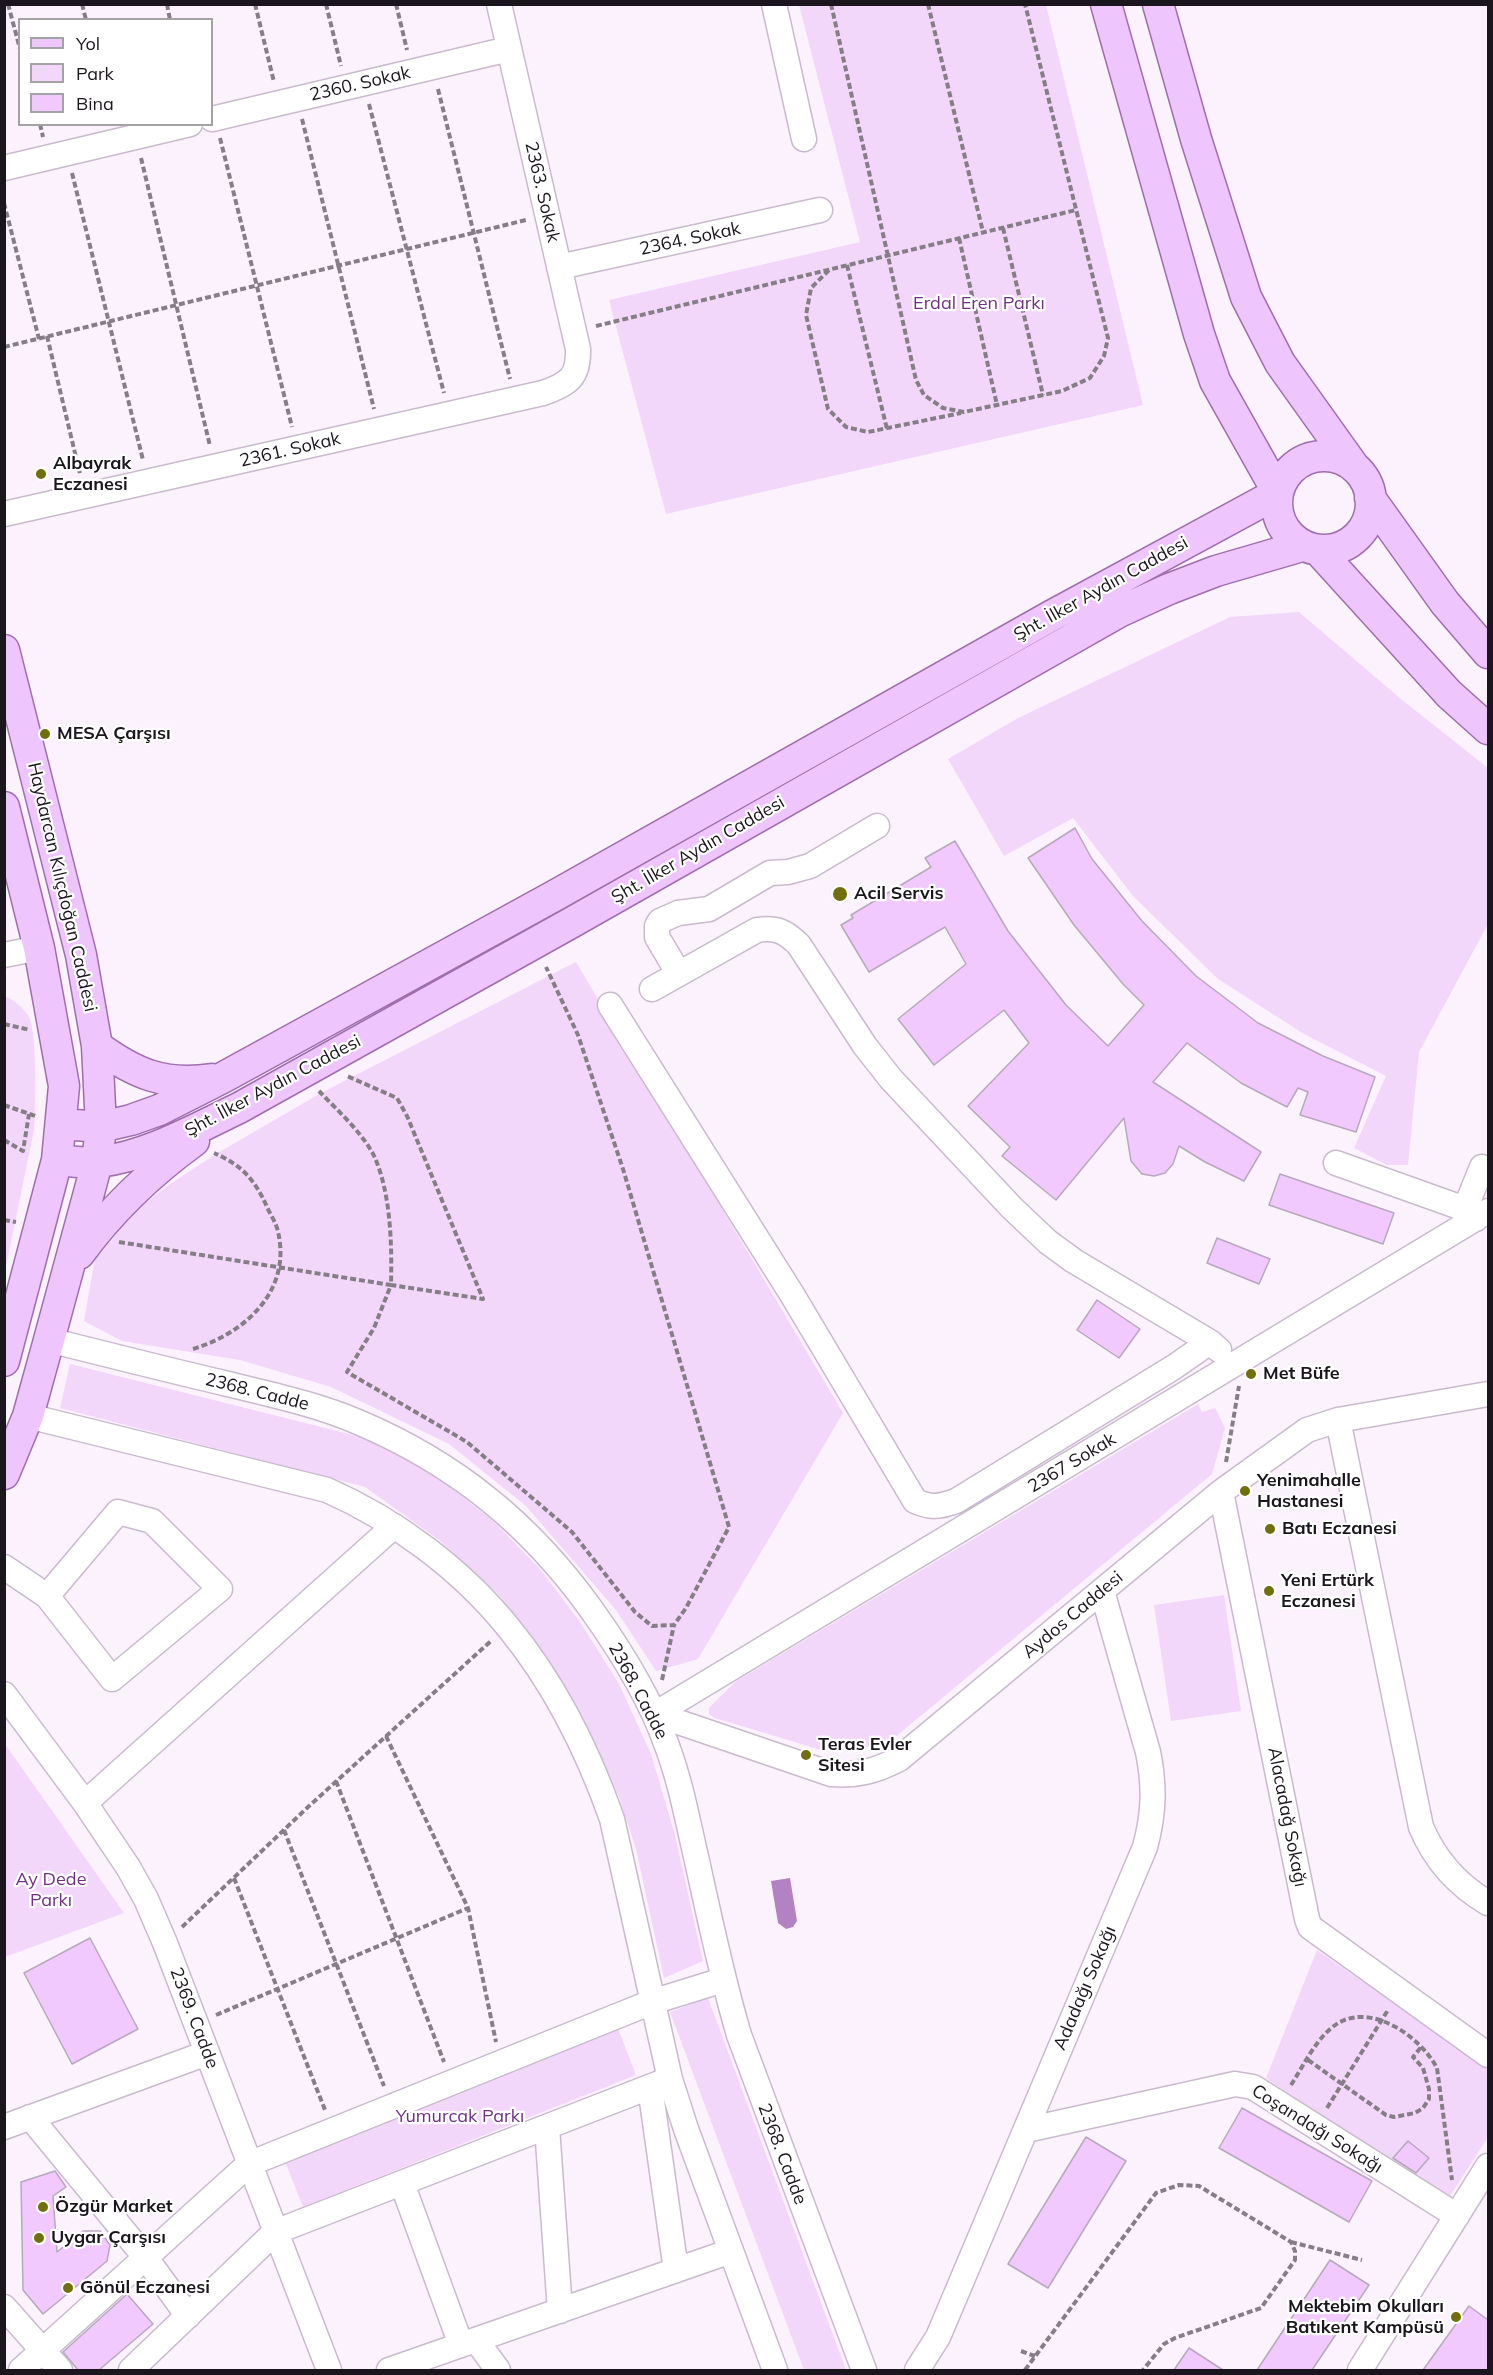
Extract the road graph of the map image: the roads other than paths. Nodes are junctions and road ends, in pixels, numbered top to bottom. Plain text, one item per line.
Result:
1 (499, 4) edge
2 (774, 4) edge
3 (1107, 4) edge
4 (1158, 4) edge
5 (509, 49) junction
6 (213, 119) edge
7 (182, 126) edge
8 (804, 139) dead end
9 (4, 168) edge
10 (820, 210) dead end
11 (559, 267) junction
12 (572, 379) joint
13 (1355, 468) junction
14 (1278, 493) junction
15 (1370, 498) junction
16 (4, 514) edge
17 (1310, 548) junction
18 (4, 650) edge
19 (1488, 653) edge
20 (1488, 729) edge
21 (823, 744) junction
22 (838, 771) junction
23 (4, 807) edge
24 (877, 825) dead end
25 (78, 939) junction
26 (39, 948) junction
27 (4, 955) edge
28 (679, 974) junction
29 (652, 989) dead end
30 (610, 1005) dead end
31 (97, 1046) junction
32 (224, 1077) junction
33 (239, 1108) junction
34 (54, 1122) junction
35 (101, 1127) junction
36 (57, 1160) junction
37 (97, 1163) junction
38 (1336, 1163) dead end
39 (1482, 1167) dead end
40 (1476, 1213) edge
41 (69, 1269) junction
42 (49, 1340) junction
43 (1210, 1342) junction
44 (4, 1361) edge
45 (1238, 1362) junction
46 (1488, 1394) edge
47 (28, 1416) junction
48 (1338, 1420) junction
49 (4, 1474) edge
50 (1221, 1492) junction
51 (394, 1526) junction
52 (4, 1567) edge
53 (1102, 1591) junction
54 (47, 1596) junction
55 (4, 1694) edge
56 (655, 1714) junction
57 (85, 1803) junction
58 (1488, 1903) edge
59 (723, 1980) junction
60 (652, 2002) junction
61 (207, 2053) junction
62 (1488, 2055) edge
63 (660, 2083) junction
64 (30, 2117) junction
65 (4, 2127) edge
66 (547, 2127) junction
67 (1026, 2130) junction
68 (249, 2164) junction
69 (1488, 2166) edge
70 (402, 2183) junction
71 (1457, 2216) junction
72 (275, 2232) junction
73 (731, 2251) junction
74 (146, 2258) junction
75 (676, 2270) junction
76 (4, 2307) edge
77 (560, 2311) junction
78 (189, 2316) junction
79 (469, 2343) junction
80 (43, 2351) junction
81 (21, 2370) edge
82 (60, 2370) edge
83 (131, 2370) edge
84 (328, 2370) edge
85 (389, 2370) edge
86 (498, 2370) edge
87 (775, 2370) edge
88 (864, 2370) edge
89 (917, 2370) edge
90 (1360, 2370) edge

1 - 5 street, 2363. Sokak
2 - 8 street
3 - 14 main road
4 - 13 main road
5 - 6 street, 2360. Sokak
5 - 11 street, 2363. Sokak
7 - 9 street
10 - 11 street, 2364. Sokak
11 - 12 street, 2363. Sokak
12 - 16 street, 2361. Sokak
13 - 14 main road
13 - 15 main road
14 - 17 main road
14 - 21 main road, Şht. İlker Aydın Caddesi
15 - 17 main road
15 - 19 main road
17 - 20 main road
17 - 22 main road, Şht. İlker Aydın Caddesi
18 - 25 main road, Haydarcan Kılıçdoğan Caddesi
21 - 22 main road
21 - 32 main road, Şht. İlker Aydın Caddesi
22 - 33 main road, Şht. İlker Aydın Caddesi
23 - 26 main road, Haydarcan Kılıçdoğan Caddesi
24 - 28 street
25 - 26 main road
25 - 31 main road, Haydarcan Kılıçdoğan Caddesi
26 - 27 street
26 - 34 main road, Haydarcan Kılıçdoğan Caddesi
28 - 29 street
28 - 43 street
30 - 43 street
31 - 32 main road
31 - 35 main road, Haydarcan Kılıçdoğan Caddesi
32 - 35 main road, Şht. İlker Aydın Caddesi
33 - 37 main road, Şht. İlker Aydın Caddesi
33 - 41 main road
34 - 35 main road
34 - 36 main road, Haydarcan Kılıçdoğan Caddesi
35 - 37 main road, Haydarcan Kılıçdoğan Caddesi
36 - 37 main road
36 - 44 main road, Haydarcan Kılıçdoğan Caddesi
37 - 41 main road, Haydarcan Kılıçdoğan Caddesi
38 - 40 street
39 - 40 street
40 - 45 street, 2367 Sokak
41 - 42 main road, Haydarcan Kılıçdoğan Caddesi
42 - 47 main road, Haydarcan Kılıçdoğan Caddesi
42 - 56 street, 2368. Cadde
43 - 45 street
45 - 56 street, 2367 Sokak
46 - 48 street, Aydos Caddesi
47 - 49 main road, Haydarcan Kılıçdoğan Caddesi
47 - 51 street
48 - 50 street, Aydos Caddesi
48 - 58 street
50 - 53 street, Aydos Caddesi
50 - 62 street, Alacadağ Sokağı
51 - 57 street
51 - 60 street
52 - 54 street
53 - 56 street, Aydos Caddesi
53 - 67 street, Adadağı Sokağı
54 - 54 street
55 - 57 street, 2369. Cadde
56 - 59 street, 2368. Cadde
57 - 61 street, 2369. Cadde
59 - 60 street
59 - 88 street, 2368. Cadde
60 - 63 street
60 - 68 street
61 - 64 street
61 - 68 street, 2369. Cadde
63 - 66 street
63 - 73 street
63 - 75 street
64 - 65 street
64 - 74 street
66 - 70 street
66 - 77 street
67 - 71 street, Coşandağı Sokağı
67 - 89 street, Adadağı Sokağı
68 - 72 street, 2369. Cadde
68 - 74 street
69 - 71 street
70 - 72 street
70 - 79 street
71 - 90 street
72 - 78 street
72 - 84 street, 2369. Cadde
73 - 75 street
73 - 87 street
74 - 78 street
74 - 80 street
75 - 77 street
76 - 80 street
77 - 79 street
78 - 83 street
79 - 85 street
79 - 86 street
80 - 81 street
80 - 82 street

